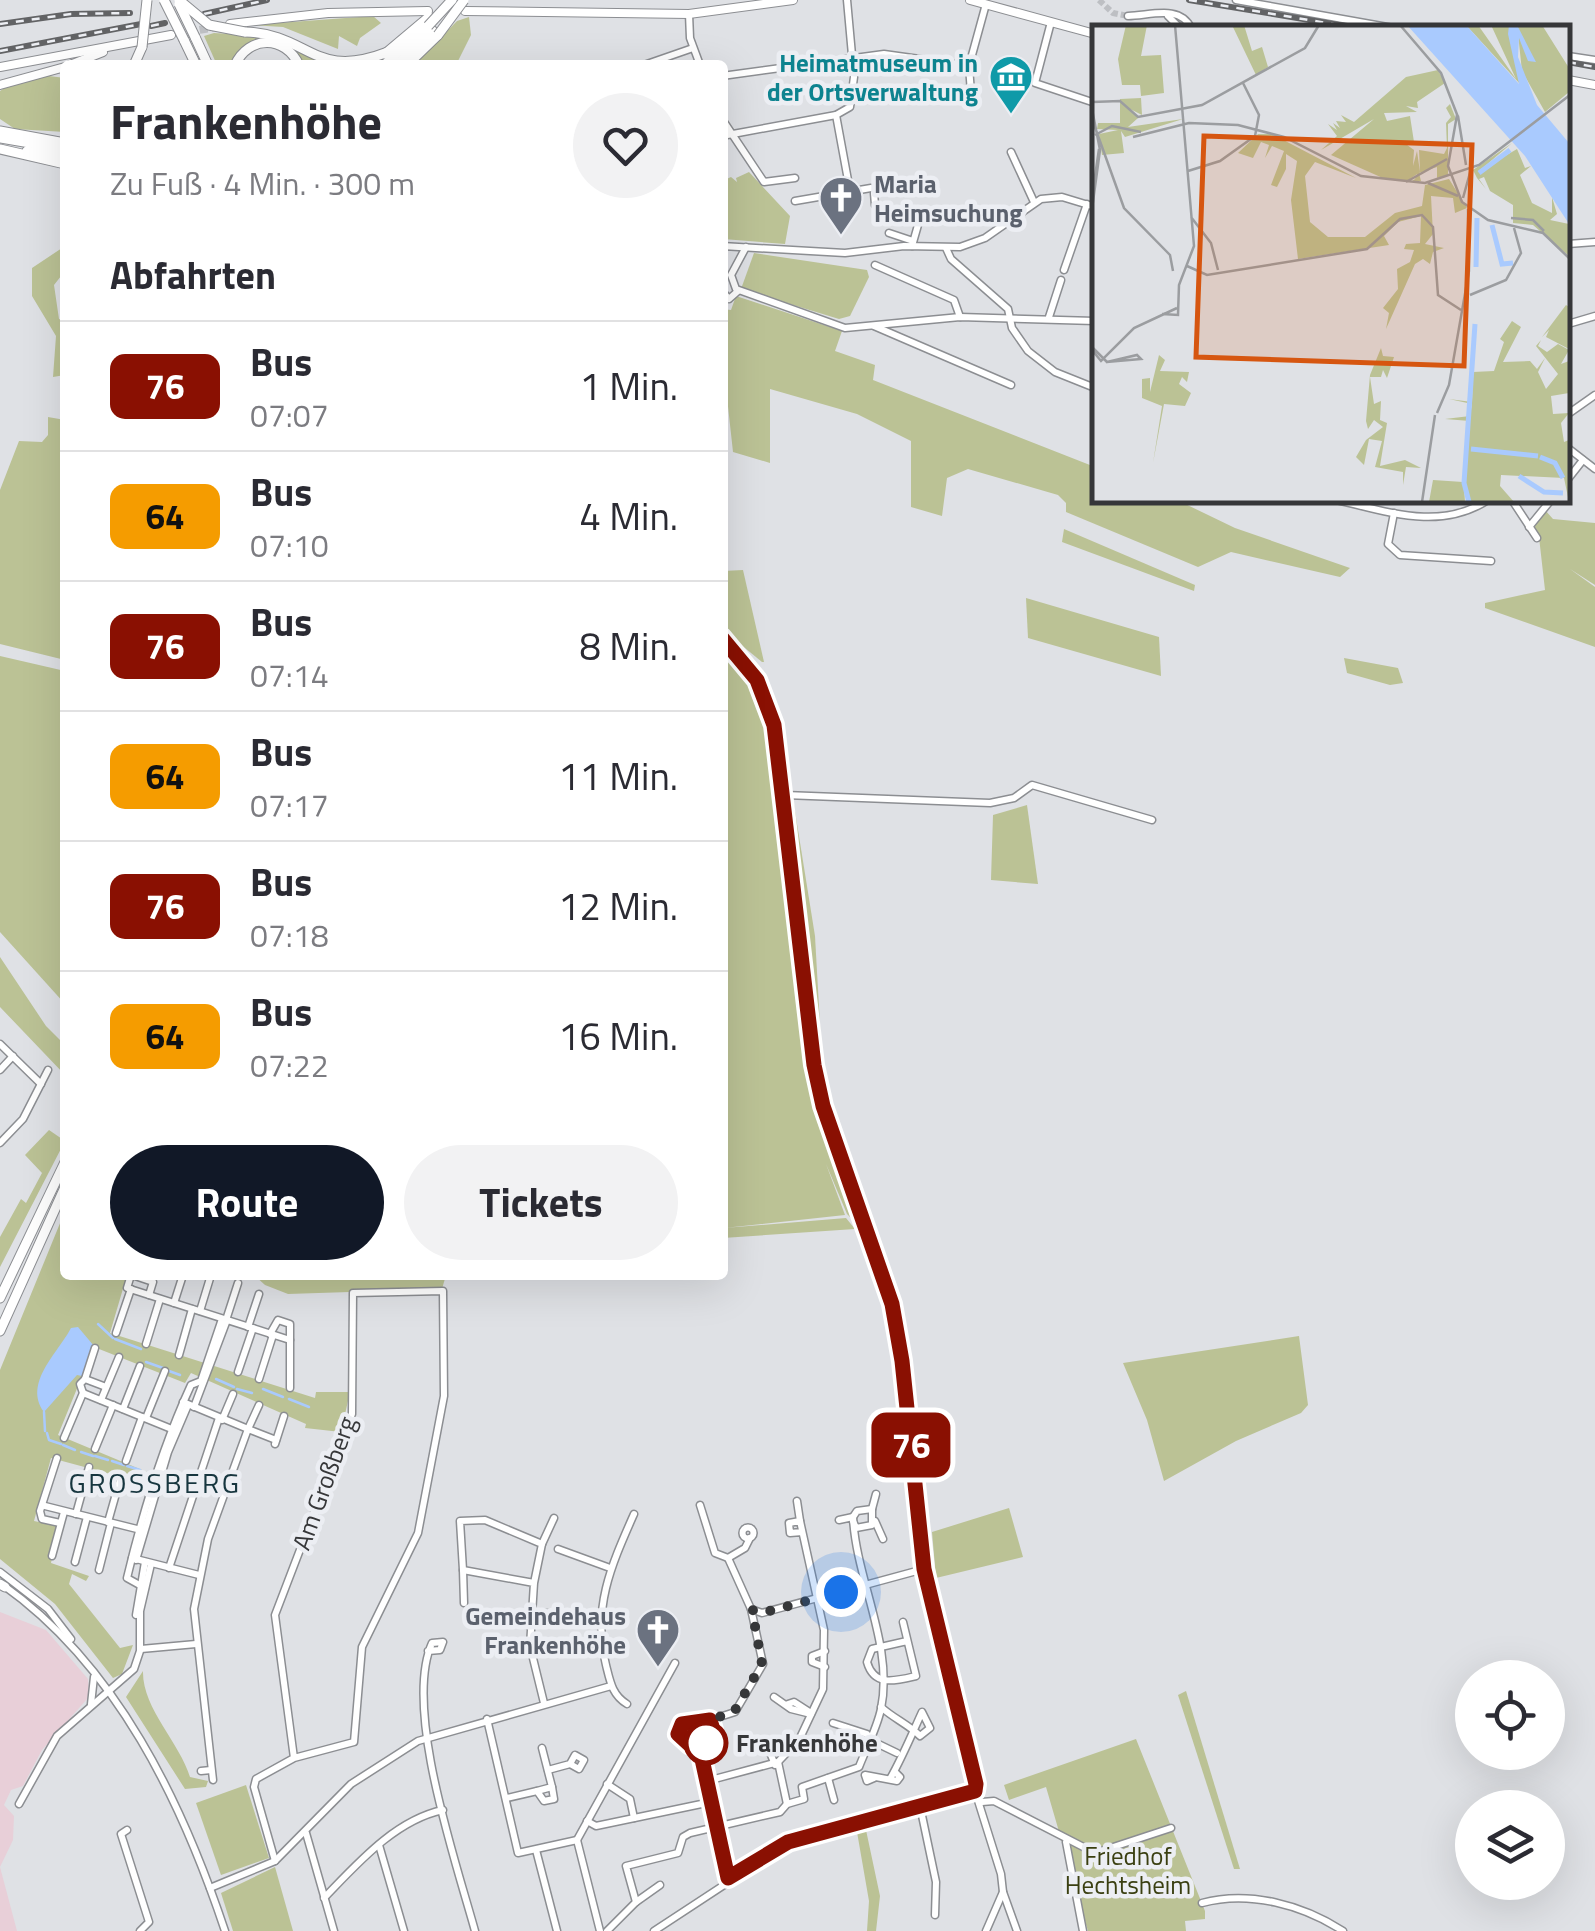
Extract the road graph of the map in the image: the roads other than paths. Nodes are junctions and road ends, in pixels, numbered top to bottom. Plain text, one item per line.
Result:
1 (147, 0) edge
2 (164, 0) edge
3 (178, 0) edge
4 (450, 0) edge
5 (794, 0) edge
6 (847, 0) edge
7 (970, 0) edge
8 (1236, 0) edge
9 (463, 4) edge
10 (986, 4) junction
11 (689, 14) junction
12 (1162, 14) junction
13 (1128, 16) tunnel mouth
14 (1051, 22) junction
15 (230, 24) tunnel mouth
16 (430, 25) junction
17 (1178, 25) edge
18 (1189, 25) edge
19 (1377, 25) edge
20 (1092, 33) edge
21 (171, 35) tunnel mouth
22 (190, 38) junction
23 (115, 46) junction
24 (693, 48) junction
25 (388, 52) junction
26 (1570, 56) edge
27 (851, 58) junction
28 (82, 60) edge
29 (136, 60) edge
30 (195, 60) edge
31 (205, 60) edge
32 (238, 60) edge
33 (295, 60) edge
34 (326, 60) edge
35 (367, 60) edge
36 (378, 60) edge
37 (390, 60) edge
38 (400, 60) edge
39 (411, 60) edge
40 (658, 60) edge
41 (698, 60) edge
42 (1595, 60) edge
43 (0, 66) edge
44 (969, 66) junction
45 (60, 68) edge
46 (728, 75) edge
47 (1570, 80) edge
48 (0, 85) edge
49 (1595, 85) edge
50 (971, 93) dead end
51 (1092, 101) edge
52 (836, 116) junction
53 (2, 132) edge
54 (728, 134) edge
55 (728, 139) edge
56 (60, 142) edge
57 (60, 142) edge
58 (0, 148) edge
59 (1011, 152) dead end
60 (60, 159) edge
61 (795, 178) dead end
62 (850, 192) junction
63 (796, 201) dead end
64 (1034, 202) junction
65 (1092, 204) edge
66 (888, 237) dead end
67 (1595, 242) edge
68 (913, 244) junction
69 (1570, 244) edge
70 (728, 246) edge
71 (746, 247) junction
72 (946, 248) junction
73 (876, 265) dead end
74 (1064, 270) dead end
75 (1060, 280) dead end
76 (738, 291) junction
77 (728, 299) edge
78 (1595, 316) edge
79 (960, 317) junction
80 (1010, 317) junction
81 (1049, 317) junction
82 (1092, 320) edge
83 (1570, 323) edge
84 (874, 325) junction
85 (1011, 385) dead end
86 (1092, 387) edge
87 (1595, 395) edge
88 (1570, 413) edge
89 (1570, 450) edge
90 (1582, 460) junction
91 (1595, 469) edge
92 (1570, 476) edge
93 (1346, 502) edge
94 (1483, 502) edge
95 (1513, 502) edge
96 (1549, 502) edge
97 (1394, 513) junction
98 (1529, 527) junction
99 (1537, 538) dead end
100 (1492, 561) dead end
101 (728, 645) edge
102 (785, 795) junction
103 (1152, 820) dead end
104 (0, 1044) edge
105 (13, 1056) junction
106 (0, 1070) edge
107 (48, 1070) dead end
108 (41, 1084) junction
109 (0, 1142) edge
110 (60, 1172) edge
111 (60, 1198) edge
112 (130, 1280) edge
113 (153, 1280) edge
114 (181, 1280) edge
115 (208, 1280) edge
116 (238, 1283) dead end
117 (130, 1290) junction
118 (259, 1294) dead end
119 (148, 1295) junction
120 (0, 1298) edge
121 (160, 1299) junction
122 (174, 1303) junction
123 (196, 1310) junction
124 (225, 1319) junction
125 (250, 1328) junction
126 (0, 1332) edge
127 (116, 1334) dead end
128 (272, 1334) junction
129 (290, 1340) junction
130 (146, 1344) dead end
131 (95, 1348) dead end
132 (179, 1355) dead end
133 (119, 1357) dead end
134 (140, 1366) dead end
135 (166, 1371) dead end
136 (238, 1372) dead end
137 (85, 1380) junction
138 (259, 1380) dead end
139 (106, 1387) junction
140 (290, 1388) dead end
141 (83, 1393) junction
142 (233, 1394) dead end
143 (101, 1400) junction
144 (113, 1404) junction
145 (189, 1404) junction
146 (259, 1405) dead end
147 (123, 1409) junction
148 (284, 1416) dead end
149 (144, 1418) junction
150 (220, 1419) junction
151 (248, 1429) junction
152 (174, 1430) junction
153 (64, 1438) dead end
154 (95, 1450) dead end
155 (57, 1458) dead end
156 (126, 1461) dead end
157 (89, 1467) dead end
158 (121, 1476) dead end
159 (876, 1494) dead end
160 (797, 1501) dead end
161 (700, 1505) dead end
162 (45, 1506) junction
163 (872, 1508) junction
164 (64, 1512) junction
165 (76, 1514) junction
166 (634, 1514) dead end
167 (87, 1517) junction
168 (554, 1518) dead end
169 (853, 1519) junction
170 (838, 1520) dead end
171 (875, 1520) junction
172 (60, 1523) junction
173 (110, 1523) junction
174 (141, 1530) junction
175 (750, 1538) dead end
176 (883, 1539) dead end
177 (542, 1544) junction
178 (558, 1549) dead end
179 (52, 1556) dead end
180 (728, 1558) junction
181 (141, 1561) junction
182 (75, 1562) dead end
183 (169, 1568) junction
184 (610, 1568) junction
185 (924, 1569) junction
186 (99, 1570) dead end
187 (463, 1570) junction
188 (0, 1572) edge
189 (199, 1575) junction
190 (534, 1583) junction
191 (2, 1585) edge
192 (865, 1586) junction
193 (142, 1587) junction
194 (816, 1599) junction
195 (464, 1603) dead end
196 (752, 1610) junction
197 (541, 1613) dead end
198 (600, 1615) junction
199 (903, 1622) dead end
200 (907, 1641) junction
201 (196, 1644) junction
202 (141, 1645) junction
203 (74, 1646) junction
204 (879, 1646) junction
205 (428, 1651) dead end
206 (825, 1652) junction
207 (675, 1664) dead end
208 (825, 1667) junction
209 (91, 1668) junction
210 (881, 1681) junction
211 (611, 1686) junction
212 (108, 1693) junction
213 (774, 1696) dead end
214 (544, 1703) junction
215 (628, 1704) dead end
216 (91, 1706) junction
217 (881, 1708) junction
218 (812, 1714) junction
219 (487, 1719) junction
220 (710, 1720) junction
221 (833, 1723) dead end
222 (428, 1737) junction
223 (870, 1740) junction
224 (542, 1748) dead end
225 (700, 1750) junction
226 (896, 1753) dead end
227 (294, 1758) junction
228 (570, 1764) dead end
229 (776, 1764) junction
230 (859, 1767) junction
231 (211, 1770) junction
232 (548, 1770) junction
233 (201, 1771) dead end
234 (828, 1778) junction
235 (212, 1780) dead end
236 (707, 1781) junction
237 (607, 1784) junction
238 (975, 1791) junction
239 (507, 1798) junction
240 (834, 1800) dead end
241 (712, 1802) junction
242 (982, 1802) junction
243 (19, 1804) dead end
244 (788, 1804) junction
245 (920, 1806) junction
246 (443, 1810) junction
247 (634, 1818) junction
248 (587, 1821) junction
249 (717, 1827) junction
250 (1171, 1828) dead end
251 (127, 1830) dead end
252 (306, 1834) junction
253 (578, 1840) junction
254 (1066, 1841) junction
255 (379, 1845) junction
256 (536, 1850) junction
257 (275, 1861) junction
258 (728, 1878) junction
259 (660, 1886) dead end
260 (210, 1888) junction
261 (1003, 1892) junction
262 (324, 1898) junction
263 (636, 1902) junction
264 (1202, 1904) dead end
265 (935, 1916) dead end
266 (140, 1931) edge
267 (225, 1931) edge
268 (334, 1931) edge
269 (404, 1931) edge
270 (475, 1931) edge
271 (557, 1931) edge
272 (604, 1931) edge
273 (654, 1931) edge
274 (986, 1931) edge
275 (1017, 1931) edge
276 (1083, 1931) edge
277 (1343, 1931) edge

1 - 29 highway, bridge
2 - 22 highway, bridge
3 - 22 highway, bridge
3 - 34 highway, bridge
4 - 16 highway, bridge
5 - 11 main road
6 - 27 street
7 - 10 main road
8 - 19 street
9 - 11 main road
9 - 16 highway, bridge
10 - 14 main road
10 - 44 street
11 - 24 street
12 - 13 street
12 - 17 street
12 - 18 street
14 - 20 main road
14 - 51 street
15 - 16 main road
16 - 25 highway
16 - 37 highway
16 - 38 highway
16 - 39 highway
21 - 23 main road
22 - 30 highway
22 - 31 highway
23 - 28 main road
23 - 43 main road
24 - 40 street
24 - 41 street
25 - 35 highway, bridge
25 - 36 highway
26 - 42 street
27 - 44 street
27 - 46 street
27 - 52 street
32 - 33 highway
44 - 50 street
45 - 48 main road
47 - 49 main road
52 - 54 street
52 - 62 street
53 - 56 highway
53 - 57 highway
55 - 61 street
58 - 60 highway
59 - 64 street
62 - 63 street
62 - 68 street
64 - 65 street
64 - 72 street
65 - 74 street
66 - 68 street
67 - 69 street
68 - 71 street
68 - 72 street
70 - 71 street
71 - 76 street
72 - 80 street
73 - 79 street
75 - 81 street
76 - 77 street
76 - 84 street
78 - 83 street
79 - 80 street
79 - 84 street
80 - 81 street
80 - 86 street
81 - 82 street
84 - 85 street
87 - 88 street
89 - 90 street
90 - 91 street
90 - 92 street
93 - 97 street
94 - 97 street
95 - 98 street
96 - 98 street
97 - 100 street
98 - 99 street
101 - 102 street
102 - 103 street
102 - 185 street
104 - 105 street
105 - 106 street
105 - 108 street
107 - 108 street
108 - 109 street
110 - 120 highway
111 - 126 highway
112 - 117 street
113 - 119 street
114 - 122 street
115 - 123 street
116 - 124 street
117 - 119 street
117 - 127 street
118 - 125 street
119 - 121 street
121 - 122 street
121 - 130 street
122 - 123 street
123 - 124 street
123 - 132 street
124 - 125 street
124 - 145 street
125 - 128 street
125 - 136 street
128 - 129 street
128 - 129 street
128 - 138 street
129 - 140 street
131 - 137 street
133 - 139 street
134 - 147 street
135 - 149 street
137 - 139 street
137 - 141 street
139 - 143 street
141 - 143 street
141 - 153 street
142 - 150 street
143 - 144 street
144 - 147 street
144 - 154 street
145 - 150 street
145 - 152 street
146 - 151 street
147 - 149 street
148 - 151 street
149 - 152 street
149 - 156 street
150 - 151 street
150 - 183 street
151 - 189 street
152 - 174 street
155 - 162 street
157 - 165 street
158 - 173 street
159 - 163 street
160 - 194 street
161 - 180 street
162 - 164 street
162 - 172 street
163 - 169 street
163 - 171 street
164 - 165 street
164 - 172 street
165 - 167 street
166 - 184 street
167 - 173 street
167 - 182 street
168 - 177 street
169 - 170 street
169 - 171 street
169 - 192 street
171 - 176 street
172 - 179 street
173 - 174 street
173 - 186 street
174 - 181 street
175 - 180 street
177 - 187 street
177 - 190 street
178 - 184 street
180 - 196 street
181 - 183 street
181 - 193 street
181 - 193 street
183 - 189 street
184 - 198 street
185 - 192 street
185 - 238 street
187 - 190 street
187 - 195 street
188 - 203 street
189 - 201 street
190 - 214 street
191 - 203 street
192 - 194 street
192 - 204 street
193 - 202 street
194 - 196 street
194 - 206 street
196 - 220 street
197 - 198 street
198 - 211 street
199 - 200 street
200 - 204 street
200 - 210 street
201 - 202 street
201 - 231 street
202 - 212 street
203 - 209 street
204 - 210 street
204 - 210 street
205 - 222 street
206 - 208 street
206 - 208 street
207 - 237 street
208 - 218 street
209 - 212 street
209 - 216 street
210 - 217 street
211 - 214 street
211 - 215 street
212 - 216 street
212 - 260 street
213 - 218 street
214 - 219 street
216 - 243 street
217 - 223 street
217 - 230 street
218 - 229 street
219 - 222 street
219 - 239 street
220 - 225 street
220 - 225 street
221 - 223 street
222 - 246 street
222 - 252 street
223 - 226 street
223 - 230 street
224 - 232 street
225 - 236 street
227 - 227 street, Am Großberg
227 - 257 street
228 - 232 street
229 - 236 street
229 - 244 street
230 - 234 street
231 - 233 street
231 - 235 street
232 - 239 street
234 - 240 street
234 - 244 street
236 - 241 street
237 - 247 street
237 - 248 street
238 - 242 street
238 - 245 street
239 - 256 street
241 - 247 street
241 - 249 street
242 - 254 street
242 - 261 street
244 - 249 street
245 - 258 street
245 - 265 street
246 - 255 street
246 - 270 street
247 - 248 street
248 - 253 street
249 - 258 street
249 - 263 street
250 - 254 street
251 - 266 street
252 - 257 street
252 - 262 street
253 - 256 street
253 - 272 street
254 - 276 street
255 - 262 street
255 - 269 street
256 - 271 street
257 - 260 street
258 - 273 street
259 - 263 street
260 - 267 street
261 - 274 street
261 - 275 street
262 - 268 street
263 - 272 street
264 - 277 street

